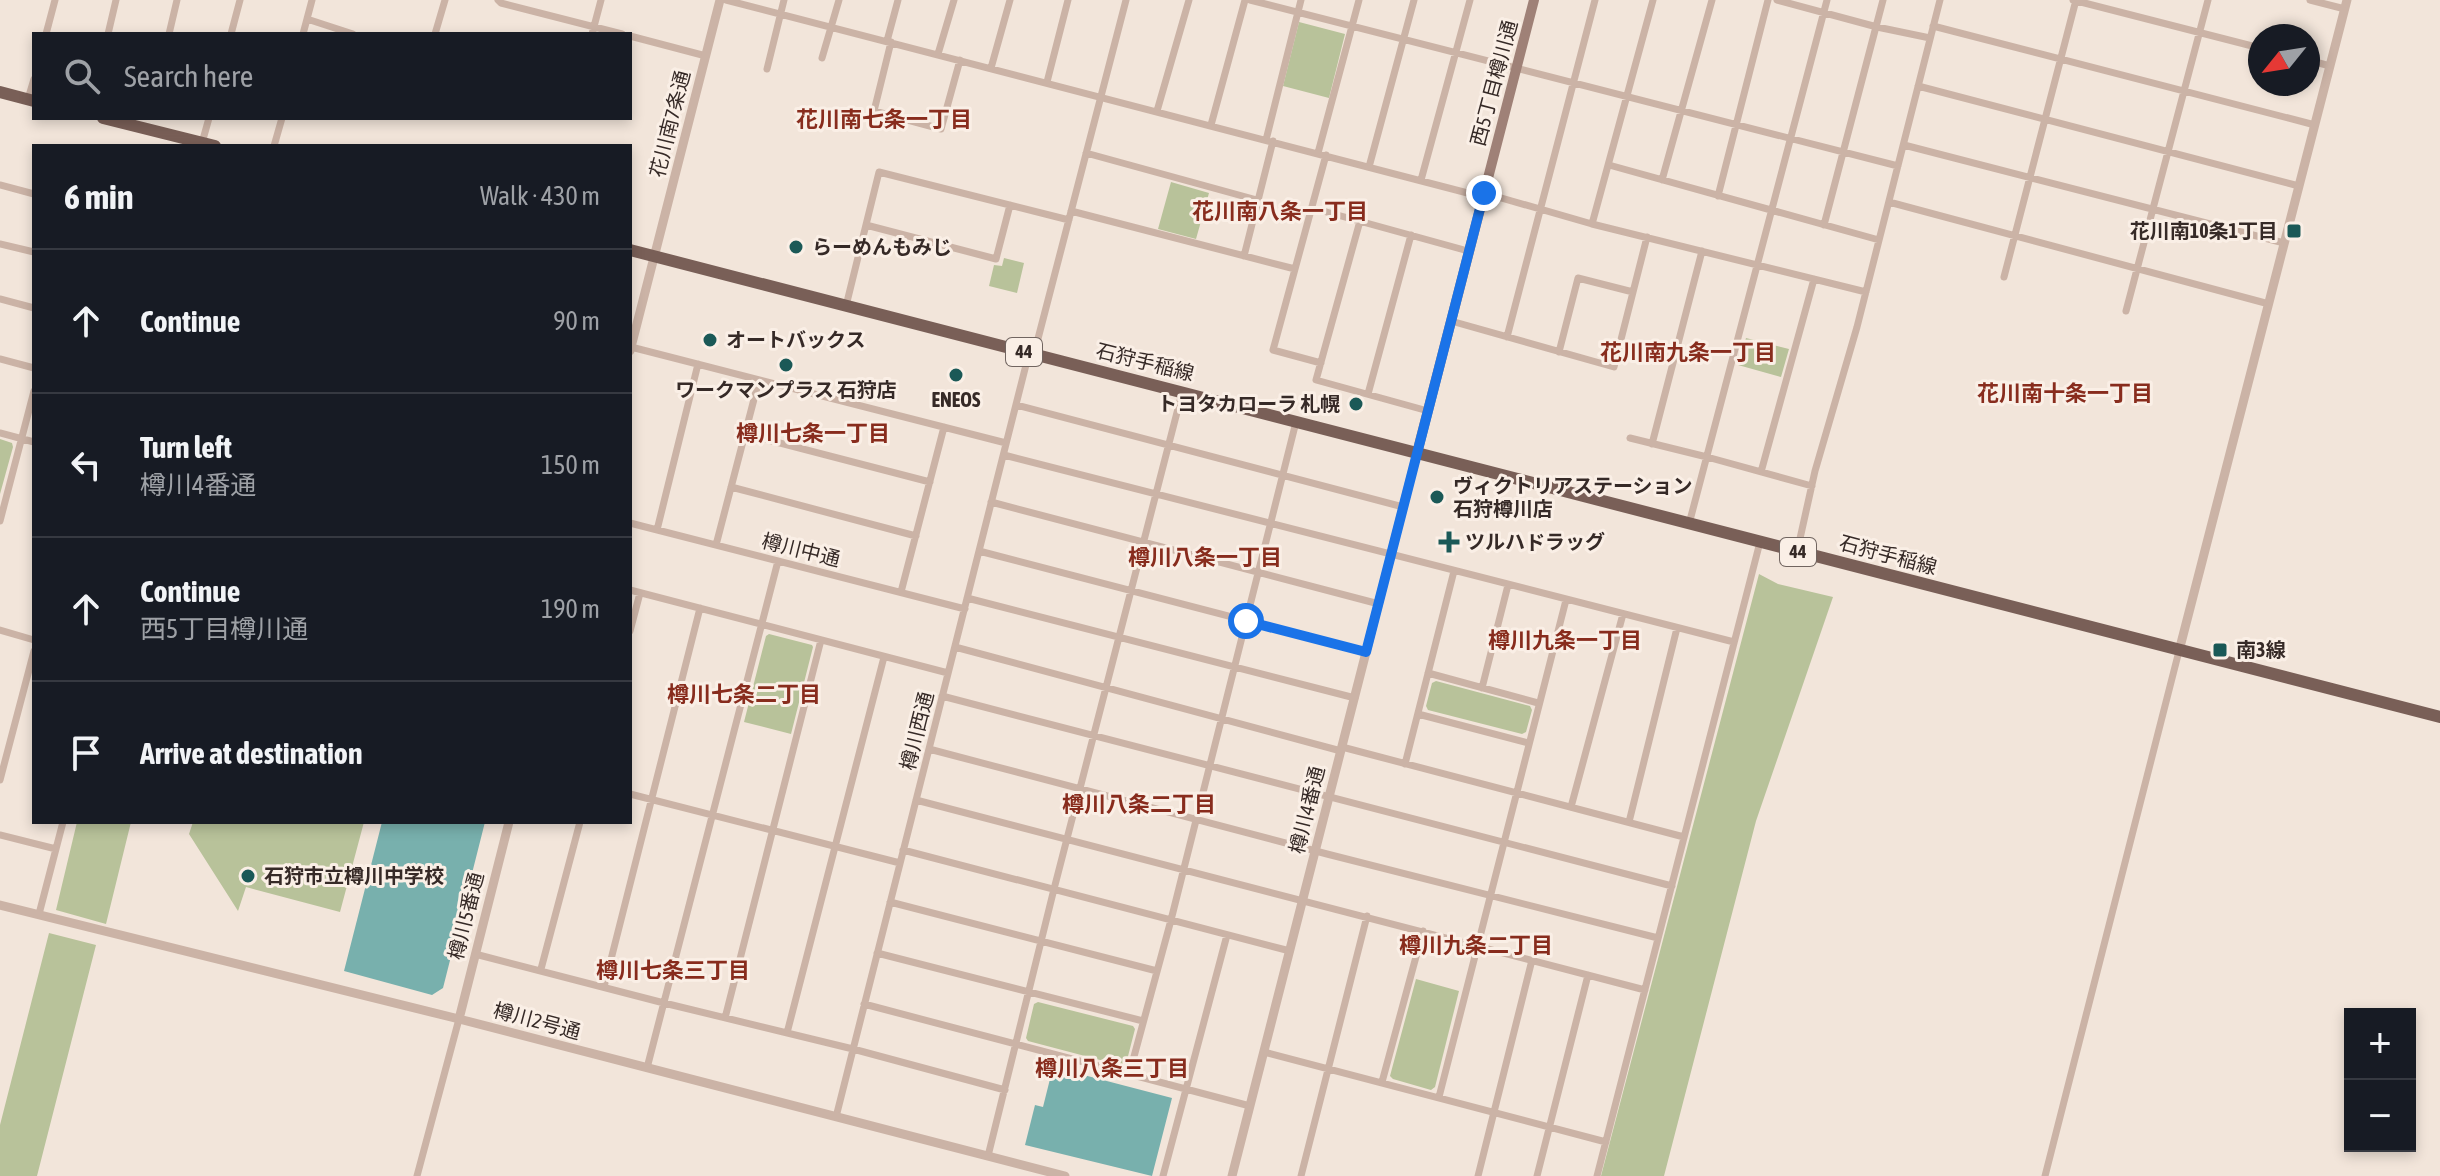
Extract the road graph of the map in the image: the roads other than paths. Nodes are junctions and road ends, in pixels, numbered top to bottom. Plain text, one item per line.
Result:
1 (55, 0) edge
2 (116, 0) edge
3 (177, 0) edge
4 (240, 0) edge
5 (312, 0) edge
6 (445, 0) edge
7 (498, 0) edge
8 (601, 0) edge
9 (723, 0) edge
10 (784, 0) edge
11 (839, 0) edge
12 (898, 0) edge
13 (954, 0) edge
14 (1010, 0) edge
15 (1068, 0) edge
16 (1126, 0) edge
17 (1189, 0) edge
18 (1247, 0) edge
19 (1301, 0) edge
20 (1359, 0) edge
21 (1414, 0) edge
22 (1470, 0) edge
23 (1534, 0) edge
24 (1595, 0) edge
25 (1653, 0) edge
26 (1712, 0) edge
27 (1768, 0) edge
28 (1777, 0) edge
29 (1827, 0) edge
30 (1883, 0) edge
31 (1940, 0) edge
32 (2075, 0) edge
33 (2208, 0) edge
34 (2310, 0) edge
35 (2346, 4) edge
36 (1298, 12) junction
37 (1824, 12) junction
38 (780, 14) junction
39 (307, 19) junction
40 (1353, 26) junction
41 (1933, 26) junction
42 (831, 27) junction
43 (1877, 27) junction
44 (593, 30) edge
45 (47, 32) edge
46 (108, 32) edge
47 (169, 32) edge
48 (232, 32) edge
49 (304, 32) edge
50 (347, 32) edge
51 (436, 32) edge
52 (2200, 33) junction
53 (632, 37) edge
54 (1930, 38) junction
55 (1404, 39) junction
56 (889, 42) junction
57 (2248, 45) edge
58 (1457, 53) junction
59 (938, 54) junction
60 (706, 56) junction
61 (822, 58) dead end
62 (2060, 59) junction
63 (960, 60) junction
64 (2320, 63) edge
65 (2330, 66) junction
66 (991, 68) junction
67 (1516, 68) junction
68 (767, 69) dead end
69 (1047, 82) junction
70 (1573, 82) junction
71 (1918, 86) junction
72 (2184, 91) junction
73 (0, 92) edge
74 (1101, 96) junction
75 (1628, 96) junction
76 (31, 100) edge
77 (1157, 111) junction
78 (1683, 111) junction
79 (2045, 119) junction
80 (111, 120) edge
81 (209, 120) edge
82 (281, 120) edge
83 (1736, 124) junction
84 (1211, 125) junction
85 (2315, 125) junction
86 (1791, 138) junction
87 (1269, 140) junction
88 (208, 144) edge
89 (275, 144) edge
90 (1904, 145) junction
91 (1844, 152) junction
92 (2170, 152) junction
93 (1086, 153) junction
94 (1322, 154) junction
95 (1609, 165) junction
96 (1898, 166) junction
97 (1369, 167) junction
98 (2031, 177) junction
99 (1421, 180) junction
100 (1662, 180) junction
101 (0, 185) edge
102 (2299, 186) junction
103 (32, 193) edge
104 (1483, 195) junction
105 (1718, 196) junction
106 (1257, 200) junction
107 (1889, 202) junction
108 (1010, 205) junction
109 (1312, 208) junction
110 (1540, 209) junction
111 (2154, 210) junction
112 (1772, 212) junction
113 (1070, 216) junction
114 (1360, 221) junction
115 (1592, 224) junction
116 (866, 225) junction
117 (1824, 225) junction
118 (1411, 235) junction
119 (2015, 236) junction
120 (1647, 237) junction
121 (1879, 240) junction
122 (2284, 243) junction
123 (0, 244) edge
124 (632, 250) edge
125 (1468, 251) junction
126 (1702, 251) junction
127 (32, 252) edge
128 (655, 256) junction
129 (1244, 256) junction
130 (1758, 265) junction
131 (1295, 269) junction
132 (2137, 269) junction
133 (2004, 277) dead end
134 (1814, 279) junction
135 (1633, 292) junction
136 (1866, 292) junction
137 (0, 299) edge
138 (2269, 304) junction
139 (846, 306) junction
140 (32, 307) edge
141 (2126, 311) dead end
142 (1451, 321) junction
143 (1507, 337) junction
144 (632, 345) edge
145 (632, 349) edge
146 (1559, 352) junction
147 (1032, 354) junction
148 (0, 359) edge
149 (1321, 363) junction
150 (698, 364) junction
151 (32, 367) edge
152 (759, 380) junction
153 (1182, 393) junction
154 (1368, 394) junction
155 (32, 399) edge
156 (1016, 405) junction
157 (1428, 411) junction
158 (1296, 422) junction
159 (944, 427) junction
160 (0, 433) edge
161 (745, 434) junction
162 (1630, 438) dead end
163 (22, 439) junction
164 (32, 442) edge
165 (1006, 443) junction
166 (1652, 444) junction
167 (1168, 446) junction
168 (1417, 453) junction
169 (1004, 455) junction
170 (1707, 457) junction
171 (1761, 472) junction
172 (1283, 476) junction
173 (930, 482) junction
174 (1812, 486) junction
175 (731, 487) junction
176 (1156, 495) junction
177 (991, 502) junction
178 (1403, 507) junction
179 (0, 521) edge
180 (1271, 523) junction
181 (632, 524) edge
182 (1689, 524) junction
183 (657, 530) junction
184 (916, 536) junction
185 (1760, 542) junction
186 (1143, 543) junction
187 (716, 545) junction
188 (979, 551) junction
189 (1797, 552) junction
190 (1391, 555) junction
191 (778, 561) junction
192 (1259, 571) junction
193 (1454, 571) junction
194 (1508, 585) junction
195 (632, 591) edge
196 (1131, 591) junction
197 (901, 592) junction
198 (640, 593) junction
199 (967, 598) junction
200 (1566, 600) junction
201 (1379, 604) junction
202 (700, 608) junction
203 (965, 609) junction
204 (1623, 614) junction
205 (1246, 621) junction
206 (632, 623) edge
207 (762, 625) junction
208 (1677, 628) junction
209 (0, 630) edge
210 (32, 639) edge
211 (1119, 639) junction
212 (821, 640) junction
213 (1734, 642) junction
214 (955, 647) junction
215 (2179, 651) junction
216 (1366, 652) junction
217 (884, 657) junction
218 (32, 659) edge
219 (1234, 668) junction
220 (948, 673) junction
221 (1428, 673) junction
222 (1106, 687) junction
223 (1482, 688) junction
224 (942, 696) junction
225 (1355, 698) junction
226 (1538, 703) junction
227 (1418, 714) junction
228 (2440, 717) edge
229 (1222, 718) junction
230 (1093, 736) junction
231 (1528, 743) junction
232 (929, 749) junction
233 (1342, 749) junction
234 (1405, 764) junction
235 (1210, 766) junction
236 (0, 780) edge
237 (1080, 789) junction
238 (1515, 792) junction
239 (632, 795) edge
240 (1329, 797) junction
241 (651, 800) junction
242 (916, 800) junction
243 (1571, 807) junction
244 (712, 817) junction
245 (1197, 818) junction
246 (1629, 822) junction
247 (62, 824) edge
248 (508, 824) edge
249 (579, 824) edge
250 (773, 832) junction
251 (0, 835) edge
252 (1684, 837) junction
253 (1067, 838) junction
254 (1502, 843) junction
255 (834, 847) junction
256 (56, 849) junction
257 (903, 850) junction
258 (1315, 851) junction
259 (900, 863) junction
260 (1184, 868) junction
261 (1672, 886) junction
262 (1054, 889) junction
263 (1489, 896) junction
264 (1303, 899) junction
265 (890, 902) junction
266 (0, 905) edge
267 (39, 914) junction
268 (1367, 916) junction
269 (1171, 920) junction
270 (1423, 931) junction
271 (1227, 935) junction
272 (1658, 938) junction
273 (1041, 943) junction
274 (1477, 945) junction
275 (1290, 951) junction
276 (877, 953) junction
277 (475, 954) junction
278 (1532, 960) junction
279 (541, 969) junction
280 (1157, 971) junction
281 (1588, 975) junction
282 (604, 987) junction
283 (1645, 990) junction
284 (1028, 993) junction
285 (664, 1003) junction
286 (864, 1004) junction
287 (725, 1018) junction
288 (459, 1019) junction
289 (1143, 1021) junction
290 (787, 1033) junction
291 (1016, 1044) junction
292 (853, 1049) junction
293 (1264, 1052) junction
294 (647, 1068) junction
295 (1327, 1068) junction
296 (1129, 1075) junction
297 (1382, 1082) junction
298 (1005, 1090) junction
299 (1186, 1090) junction
300 (1439, 1097) junction
301 (1250, 1106) junction
302 (1494, 1112) junction
303 (836, 1117) junction
304 (1550, 1126) junction
305 (1606, 1142) junction
306 (988, 1156) junction
307 (417, 1176) edge
308 (1065, 1176) edge
309 (1163, 1176) edge
310 (1232, 1176) edge
311 (1301, 1176) edge
312 (1478, 1176) edge
313 (1537, 1176) edge
314 (1597, 1176) edge
315 (2045, 1176) edge

1 - 45 street
2 - 46 street
3 - 47 street
4 - 48 street
5 - 39 street
6 - 51 street
7 - 44 street
8 - 44 street
9 - 38 street
9 - 60 street, 花川南7条通
10 - 38 street
11 - 42 street
12 - 56 street
13 - 59 street
14 - 66 street
15 - 69 street
16 - 74 street, 樽川西通
17 - 77 street
18 - 36 street
18 - 84 street
19 - 36 street
20 - 40 street
21 - 55 street
22 - 58 street
23 - 67 main road, 西5丁目樽川通
24 - 70 street
25 - 75 street
26 - 78 street
27 - 83 street
28 - 37 street
29 - 37 street
30 - 43 street
31 - 41 street
32 - 52 street
32 - 62 street
33 - 52 street
34 - 35 street
35 - 65 street
36 - 40 street
36 - 87 street
37 - 43 street
37 - 86 street
38 - 42 street
38 - 68 street
39 - 49 street
39 - 50 street
40 - 55 street
40 - 94 street
41 - 54 street
41 - 62 street
42 - 56 street
42 - 61 street
43 - 54 street
43 - 91 street
52 - 57 street
52 - 72 street
53 - 60 street
54 - 71 street
55 - 58 street
55 - 97 street
56 - 59 street
56 - 63 street
58 - 67 street
58 - 99 street
59 - 63 street
60 - 128 street, 花川南7条通
62 - 72 street
62 - 79 street
63 - 66 street
64 - 65 street
65 - 85 street
66 - 69 street
67 - 70 street
67 - 104 main road, 西5丁目樽川通
69 - 74 street
70 - 75 street
70 - 110 street
71 - 79 street
71 - 90 street
72 - 85 street
72 - 92 street
73 - 76 main road
74 - 77 street
74 - 93 street, 樽川西通
75 - 78 street
75 - 95 street
77 - 84 street
78 - 83 street
78 - 100 street
79 - 92 street
79 - 98 street
80 - 88 main road
81 - 88 street
82 - 89 street
83 - 86 street
83 - 105 street
84 - 87 street
85 - 102 street
86 - 91 street
86 - 112 street
87 - 94 street
87 - 106 street
90 - 96 street
90 - 98 street
91 - 96 street
91 - 117 street
92 - 102 street
92 - 111 street
93 - 106 street
93 - 113 street, 樽川西通
94 - 97 street
94 - 109 street
95 - 100 street
95 - 115 street
96 - 107 street
97 - 99 street
98 - 111 street
98 - 119 street
99 - 104 street
100 - 105 street
101 - 103 street
102 - 122 street
104 - 110 street
104 - 125 main road, 西5丁目樽川通
105 - 112 street
106 - 129 street
107 - 119 street
107 - 121 street
108 - 113 street
108 - 116 street
108 - 116 street
109 - 114 street
109 - 131 street
110 - 115 street
110 - 143 street
111 - 122 street
111 - 132 street
112 - 117 street
112 - 130 street
113 - 129 street
113 - 147 street, 樽川西通
114 - 118 street
114 - 149 street
115 - 120 street
116 - 139 street
117 - 121 street
118 - 125 street
118 - 154 street
119 - 132 street
119 - 133 street
120 - 126 street
120 - 135 street
121 - 136 street
122 - 138 street
123 - 127 street
124 - 128 main road, 石狩手稲線 / 44
125 - 142 main road, 西5丁目樽川通
126 - 130 street
126 - 166 street
128 - 139 main road, 石狩手稲線 / 44
128 - 144 street
129 - 131 street
130 - 134 street
130 - 170 street
131 - 149 street
132 - 138 street
132 - 141 street
134 - 136 street
134 - 171 street
135 - 146 street
135 - 146 street
136 - 174 street
137 - 140 street
138 - 215 street
139 - 147 main road, 石狩手稲線 / 44
142 - 143 street
142 - 157 main road, 西5丁目樽川通
143 - 146 street
145 - 150 street
147 - 153 main road, 石狩手稲線 / 44
147 - 156 street, 樽川西通
148 - 151 street
149 - 154 street
150 - 152 street
150 - 183 street
152 - 159 street
152 - 161 street
153 - 158 main road, 石狩手稲線 / 44
153 - 167 street
154 - 157 street
155 - 163 street
156 - 165 street, 樽川西通
156 - 167 street
157 - 168 main road, 西5丁目樽川通
158 - 168 main road, 石狩手稲線 / 44
158 - 172 street
159 - 165 street
159 - 173 street
160 - 163 street
161 - 173 street
161 - 175 street
162 - 166 street
163 - 164 street
163 - 179 street
165 - 169 street, 樽川西通
166 - 170 street
167 - 172 street
167 - 176 street
168 - 178 street, 樽川4番通
168 - 182 main road, 石狩手稲線 / 44
169 - 176 street
169 - 177 street, 樽川西通
170 - 171 street
170 - 182 street
171 - 174 street
172 - 178 street
172 - 180 street
173 - 184 street
174 - 189 street
175 - 184 street
175 - 187 street
176 - 180 street
176 - 186 street
177 - 186 street
177 - 188 street, 樽川西通
178 - 190 street, 樽川4番通
180 - 190 street
180 - 192 street
181 - 183 street, 樽川中通
182 - 185 main road, 石狩手稲線 / 44
183 - 187 street, 樽川中通
184 - 197 street
185 - 189 main road, 石狩手稲線 / 44
185 - 213 street
186 - 192 street
186 - 196 street
187 - 191 street, 樽川中通
188 - 196 street
188 - 199 street, 樽川西通
189 - 215 main road, 石狩手稲線 / 44
190 - 193 street
190 - 201 street, 樽川4番通
191 - 197 street, 樽川中通
191 - 207 street
192 - 201 street
192 - 205 street
193 - 194 street
193 - 221 street
194 - 200 street
194 - 223 street
195 - 198 street
196 - 205 street
196 - 211 street
197 - 203 street, 樽川中通
198 - 202 street
198 - 206 street
199 - 203 street, 樽川西通
199 - 211 street
200 - 204 street
200 - 226 street
201 - 216 street, 樽川4番通
202 - 207 street
202 - 241 street
203 - 214 street, 樽川西通
204 - 208 street
204 - 243 street
205 - 216 street
205 - 219 street
207 - 212 street
207 - 244 street
208 - 213 street
208 - 246 street
209 - 210 street
211 - 219 street
211 - 222 street
212 - 217 street
212 - 250 street
213 - 252 street
214 - 220 street, 樽川西通
214 - 222 street
215 - 228 main road, 石狩手稲線 / 44
215 - 315 street
216 - 225 street, 樽川4番通
217 - 220 street
217 - 255 street
218 - 236 street
219 - 225 street
219 - 229 street
220 - 224 street, 樽川西通
221 - 223 street
221 - 227 street
222 - 229 street
222 - 230 street
223 - 226 street
224 - 230 street
224 - 232 street, 樽川西通
225 - 233 street, 樽川4番通
226 - 231 street
227 - 231 street
227 - 234 street
229 - 233 street
229 - 235 street
230 - 235 street
230 - 237 street
231 - 238 street
232 - 237 street
232 - 242 street, 樽川西通
233 - 234 street
233 - 240 street, 樽川4番通
234 - 238 street
235 - 240 street
235 - 245 street
237 - 245 street
237 - 253 street
238 - 243 street
238 - 254 street
239 - 241 street
240 - 254 street
240 - 258 street, 樽川4番通
241 - 244 street
241 - 282 street
242 - 253 street
242 - 257 street, 樽川西通
243 - 246 street
244 - 250 street
244 - 285 street
245 - 258 street
245 - 260 street
246 - 252 street
247 - 256 street
248 - 277 street, 樽川5番通
249 - 279 street
250 - 255 street
250 - 287 street
251 - 256 street
252 - 261 street
253 - 260 street
253 - 262 street
254 - 261 street
254 - 263 street
255 - 259 street
255 - 290 street
256 - 267 street
257 - 259 street, 樽川西通
257 - 262 street
258 - 263 street
258 - 264 street, 樽川4番通
259 - 265 street, 樽川西通
260 - 264 street
260 - 269 street
261 - 272 street
262 - 269 street
262 - 273 street
263 - 272 street
263 - 274 street
264 - 268 street
264 - 275 street, 樽川4番通
265 - 273 street
265 - 276 street, 樽川西通
266 - 267 street, 樽川2号通
267 - 288 street, 樽川2号通
268 - 270 street
268 - 295 street
269 - 271 street
269 - 280 street
270 - 274 street
270 - 297 street
271 - 275 street
271 - 299 street
272 - 283 street
273 - 280 street
273 - 284 street
274 - 278 street
274 - 300 street
275 - 293 street, 樽川4番通
276 - 284 street
276 - 286 street, 樽川西通
277 - 279 street
277 - 288 street, 樽川5番通
278 - 281 street
278 - 302 street
279 - 282 street
280 - 289 street
281 - 283 street
281 - 304 street
282 - 285 street
283 - 305 street
284 - 289 street
284 - 291 street
285 - 287 street
285 - 294 street
286 - 291 street
286 - 292 street, 樽川西通
287 - 290 street
288 - 294 street, 樽川2号通
288 - 307 street
289 - 296 street
290 - 292 street
291 - 296 street
291 - 298 street
292 - 298 street
292 - 303 street, 樽川西通
293 - 295 street
293 - 301 street, 樽川4番通
294 - 303 street, 樽川2号通
295 - 297 street
295 - 311 street
296 - 299 street
297 - 300 street
298 - 306 street
299 - 301 street
299 - 309 street
300 - 302 street
301 - 310 street, 樽川4番通
302 - 304 street
302 - 312 street
303 - 306 street, 樽川2号通
304 - 305 street
304 - 313 street
305 - 314 street
306 - 308 street, 樽川2号通

